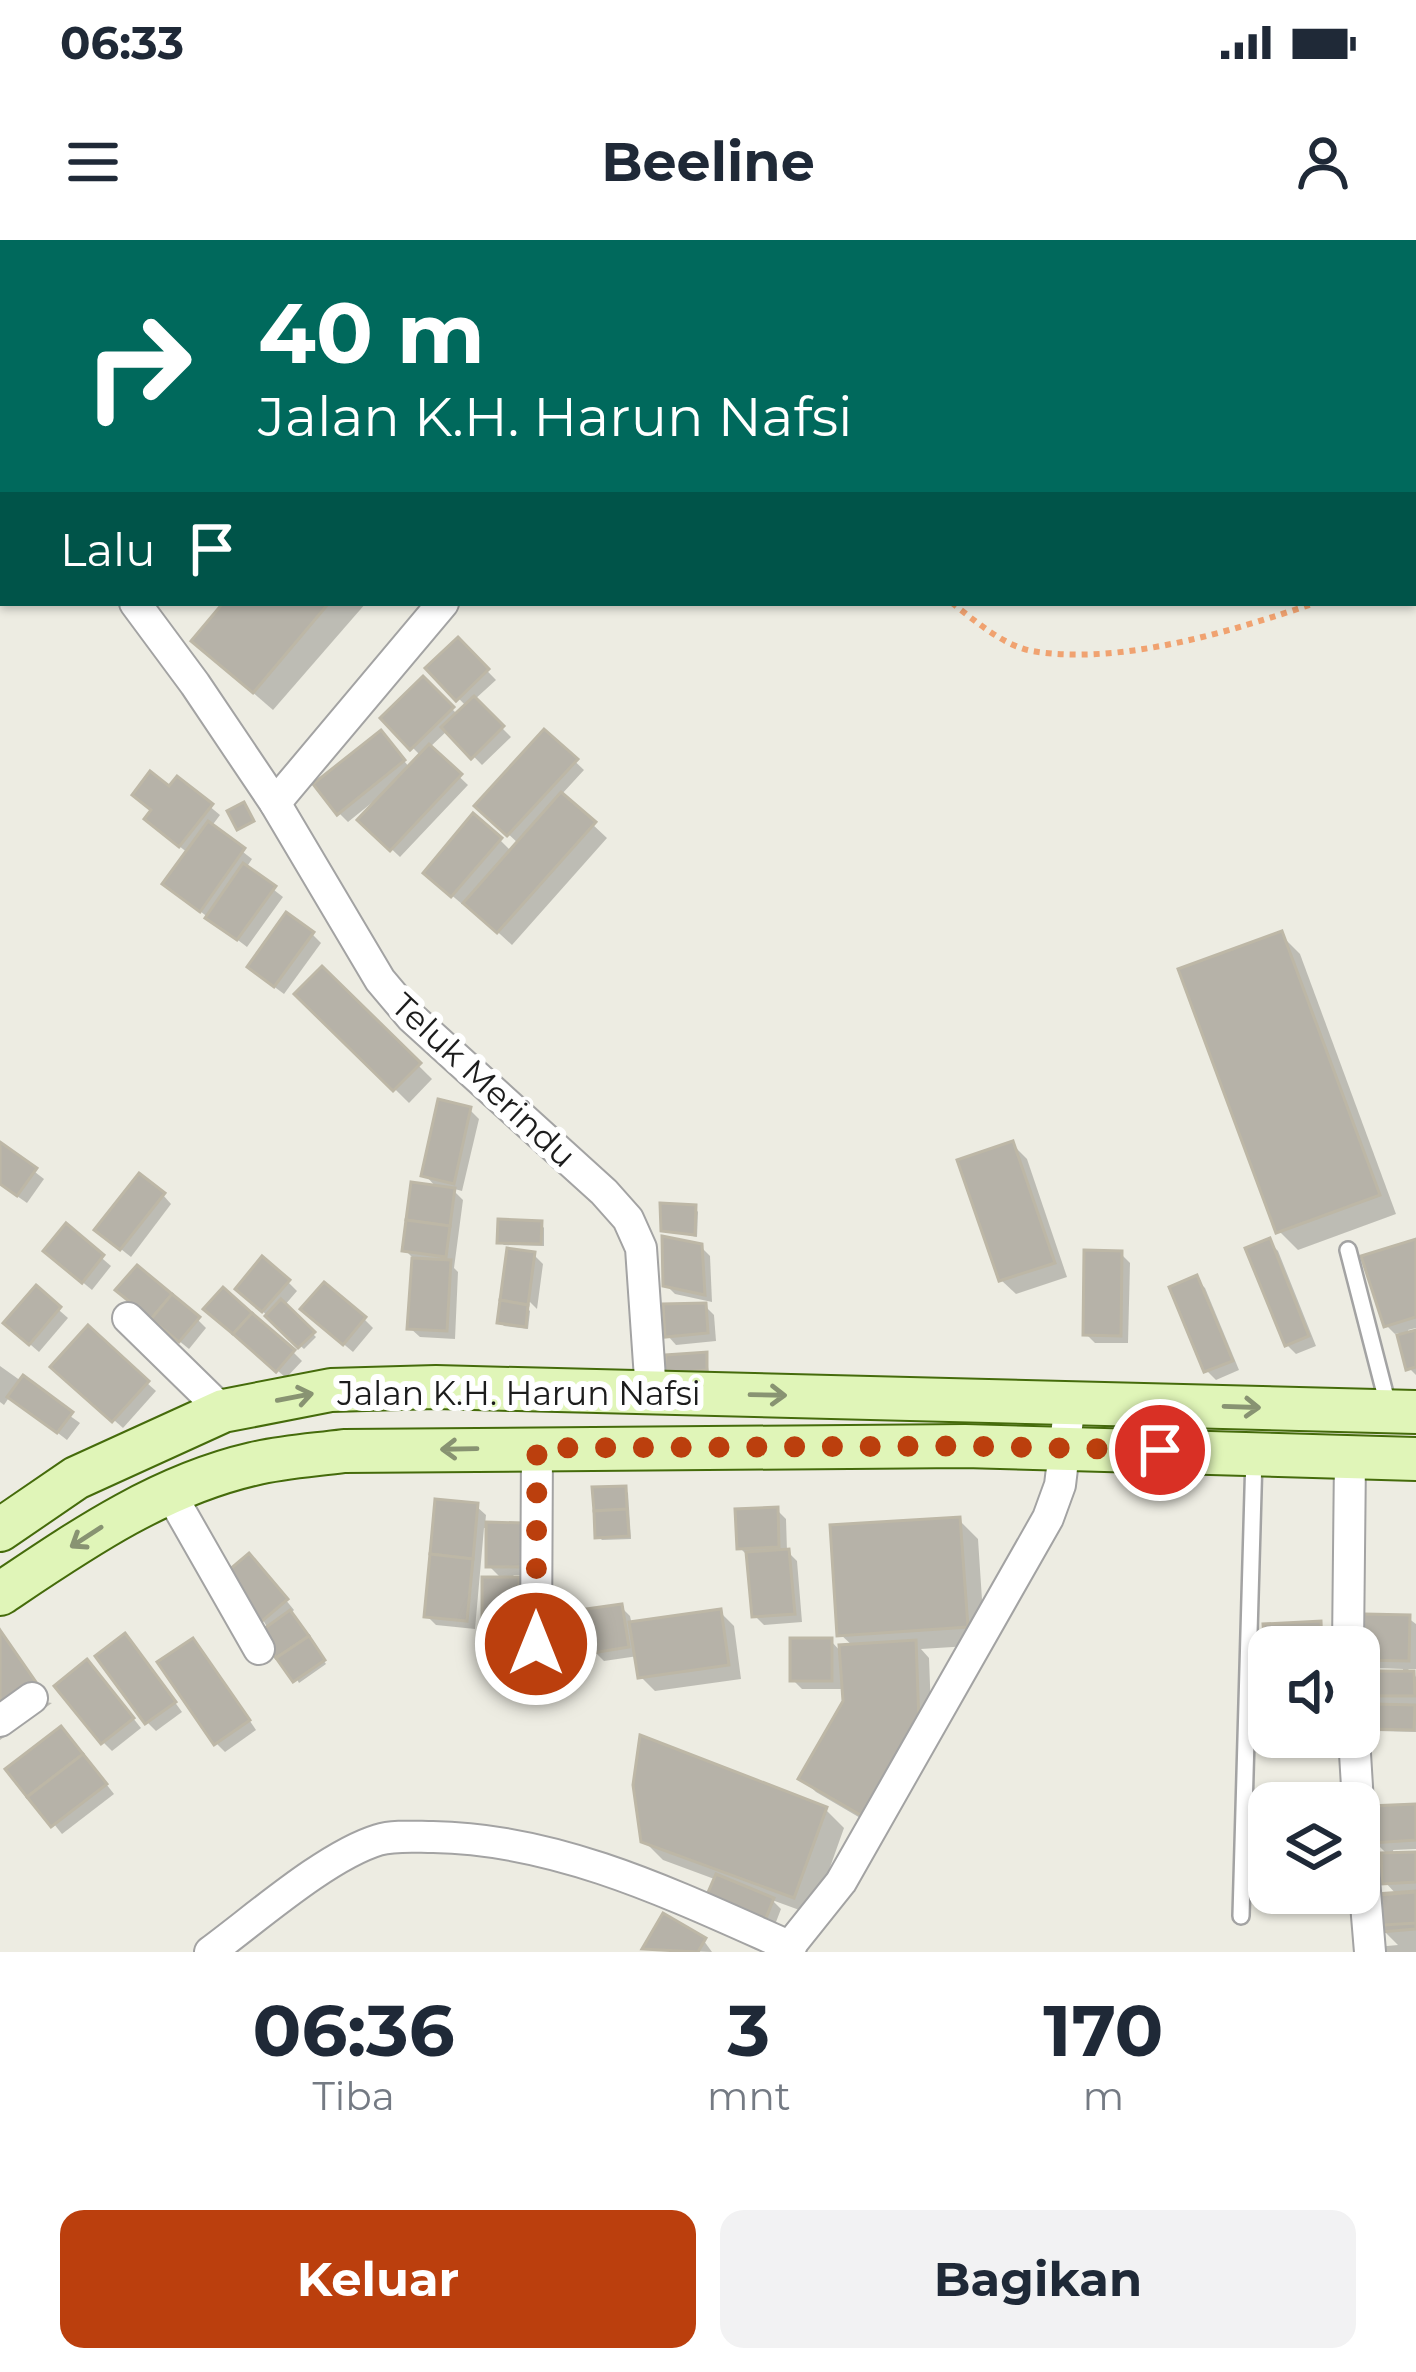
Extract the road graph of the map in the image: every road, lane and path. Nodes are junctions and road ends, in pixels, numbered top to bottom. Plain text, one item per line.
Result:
1 (137, 606) edge
2 (440, 606) edge
3 (956, 606) edge
4 (1304, 606) edge
5 (275, 803) junction
6 (1348, 1250) dead end
7 (128, 1318) dead end
8 (651, 1393) junction
9 (1070, 1402) junction
10 (223, 1411) junction
11 (1403, 1412) edge
12 (537, 1448) junction
13 (1066, 1448) junction
14 (1254, 1454) junction
15 (1350, 1458) junction
16 (1416, 1459) edge
17 (170, 1492) junction
18 (0, 1530) edge
19 (0, 1594) edge
20 (1348, 1626) edge
21 (536, 1644) dead end
22 (259, 1649) dead end
23 (32, 1698) dead end
24 (0, 1721) edge
25 (1367, 1914) edge
26 (1241, 1916) dead end
27 (788, 1950) edge
28 (210, 1952) edge
29 (1370, 1952) edge

1 - 5 street, Teluk Merindu
2 - 5 street
3 - 4 path
5 - 8 street, Teluk Merindu
6 - 11 lane
7 - 10 street
8 -> 9 main road, Jalan K.H. Harun Nafsi
10 -> 8 main road, Jalan K.H. Harun Nafsi
9 -> 11 main road, Jalan K.H. Harun Nafsi
9 - 13 street
10 - 18 main road, Jalan K.H. Harun Nafsi
12 - 13 main road, Jalan K.H. Harun Nafsi
12 -> 17 main road, Jalan K.H. Harun Nafsi
12 - 21 street
13 - 14 main road, Jalan K.H. Harun Nafsi
13 - 27 street
14 - 15 main road, Jalan K.H. Harun Nafsi
14 - 26 lane
15 - 16 main road, Jalan K.H. Harun Nafsi
15 - 20 street
17 -> 19 main road, Jalan K.H. Harun Nafsi
17 - 22 street
23 - 24 street
25 - 29 street
27 - 28 street

